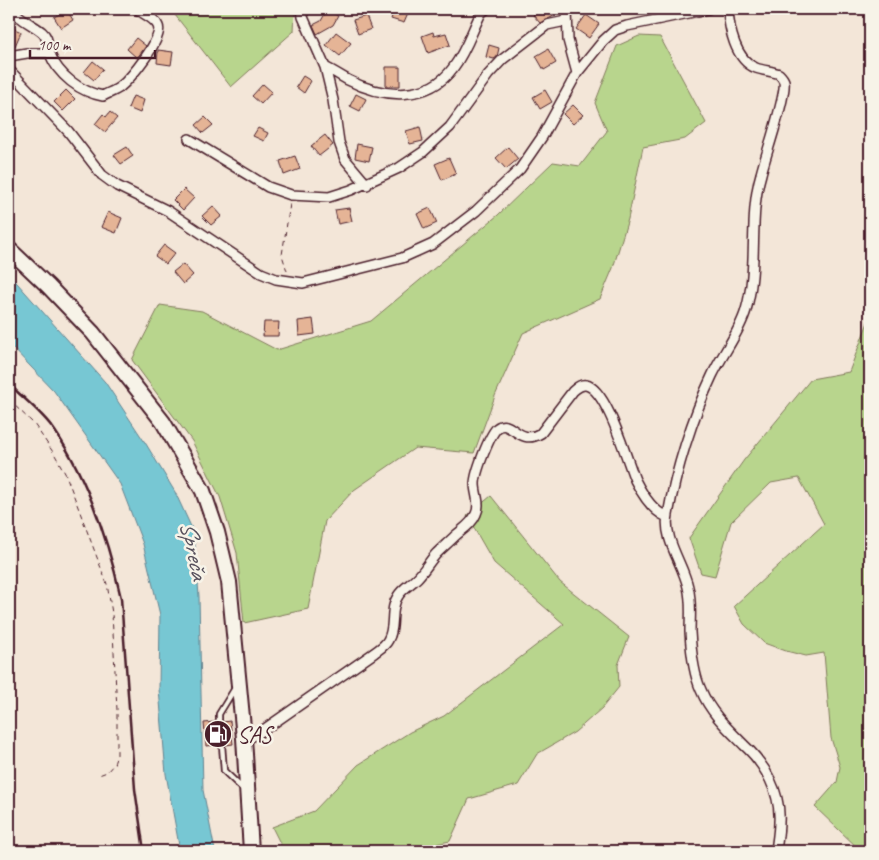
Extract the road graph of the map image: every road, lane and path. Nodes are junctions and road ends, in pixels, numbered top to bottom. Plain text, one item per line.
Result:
1 (12, 9) edge
2 (137, 9) edge
3 (302, 9) edge
4 (486, 9) edge
5 (567, 9) edge
6 (708, 9) edge
7 (728, 9) edge
8 (566, 21) junction
9 (50, 53) junction
10 (9, 56) edge
11 (325, 66) junction
12 (9, 70) edge
13 (577, 73) junction
14 (189, 139) dead end
15 (367, 185) junction
16 (291, 195) junction
17 (9, 249) edge
18 (292, 283) junction
19 (9, 400) edge
20 (667, 517) junction
21 (238, 682) junction
22 (219, 722) dead end
23 (244, 738) junction
24 (222, 745) dead end
25 (99, 775) dead end
26 (248, 793) junction
27 (251, 851) edge
28 (776, 851) edge

1 - 9 street
2 - 9 street
3 - 11 street
4 - 11 street
5 - 8 street
6 - 13 street
7 - 20 street
8 - 13 street
8 - 15 street
9 - 10 street
11 - 15 street
12 - 18 street
13 - 18 street
14 - 16 street
15 - 16 street
16 - 18 path
17 - 21 main road
19 - 25 path
20 - 23 street
20 - 28 street
21 - 22 lane
21 - 23 main road
23 - 26 main road
24 - 26 lane
26 - 27 main road

